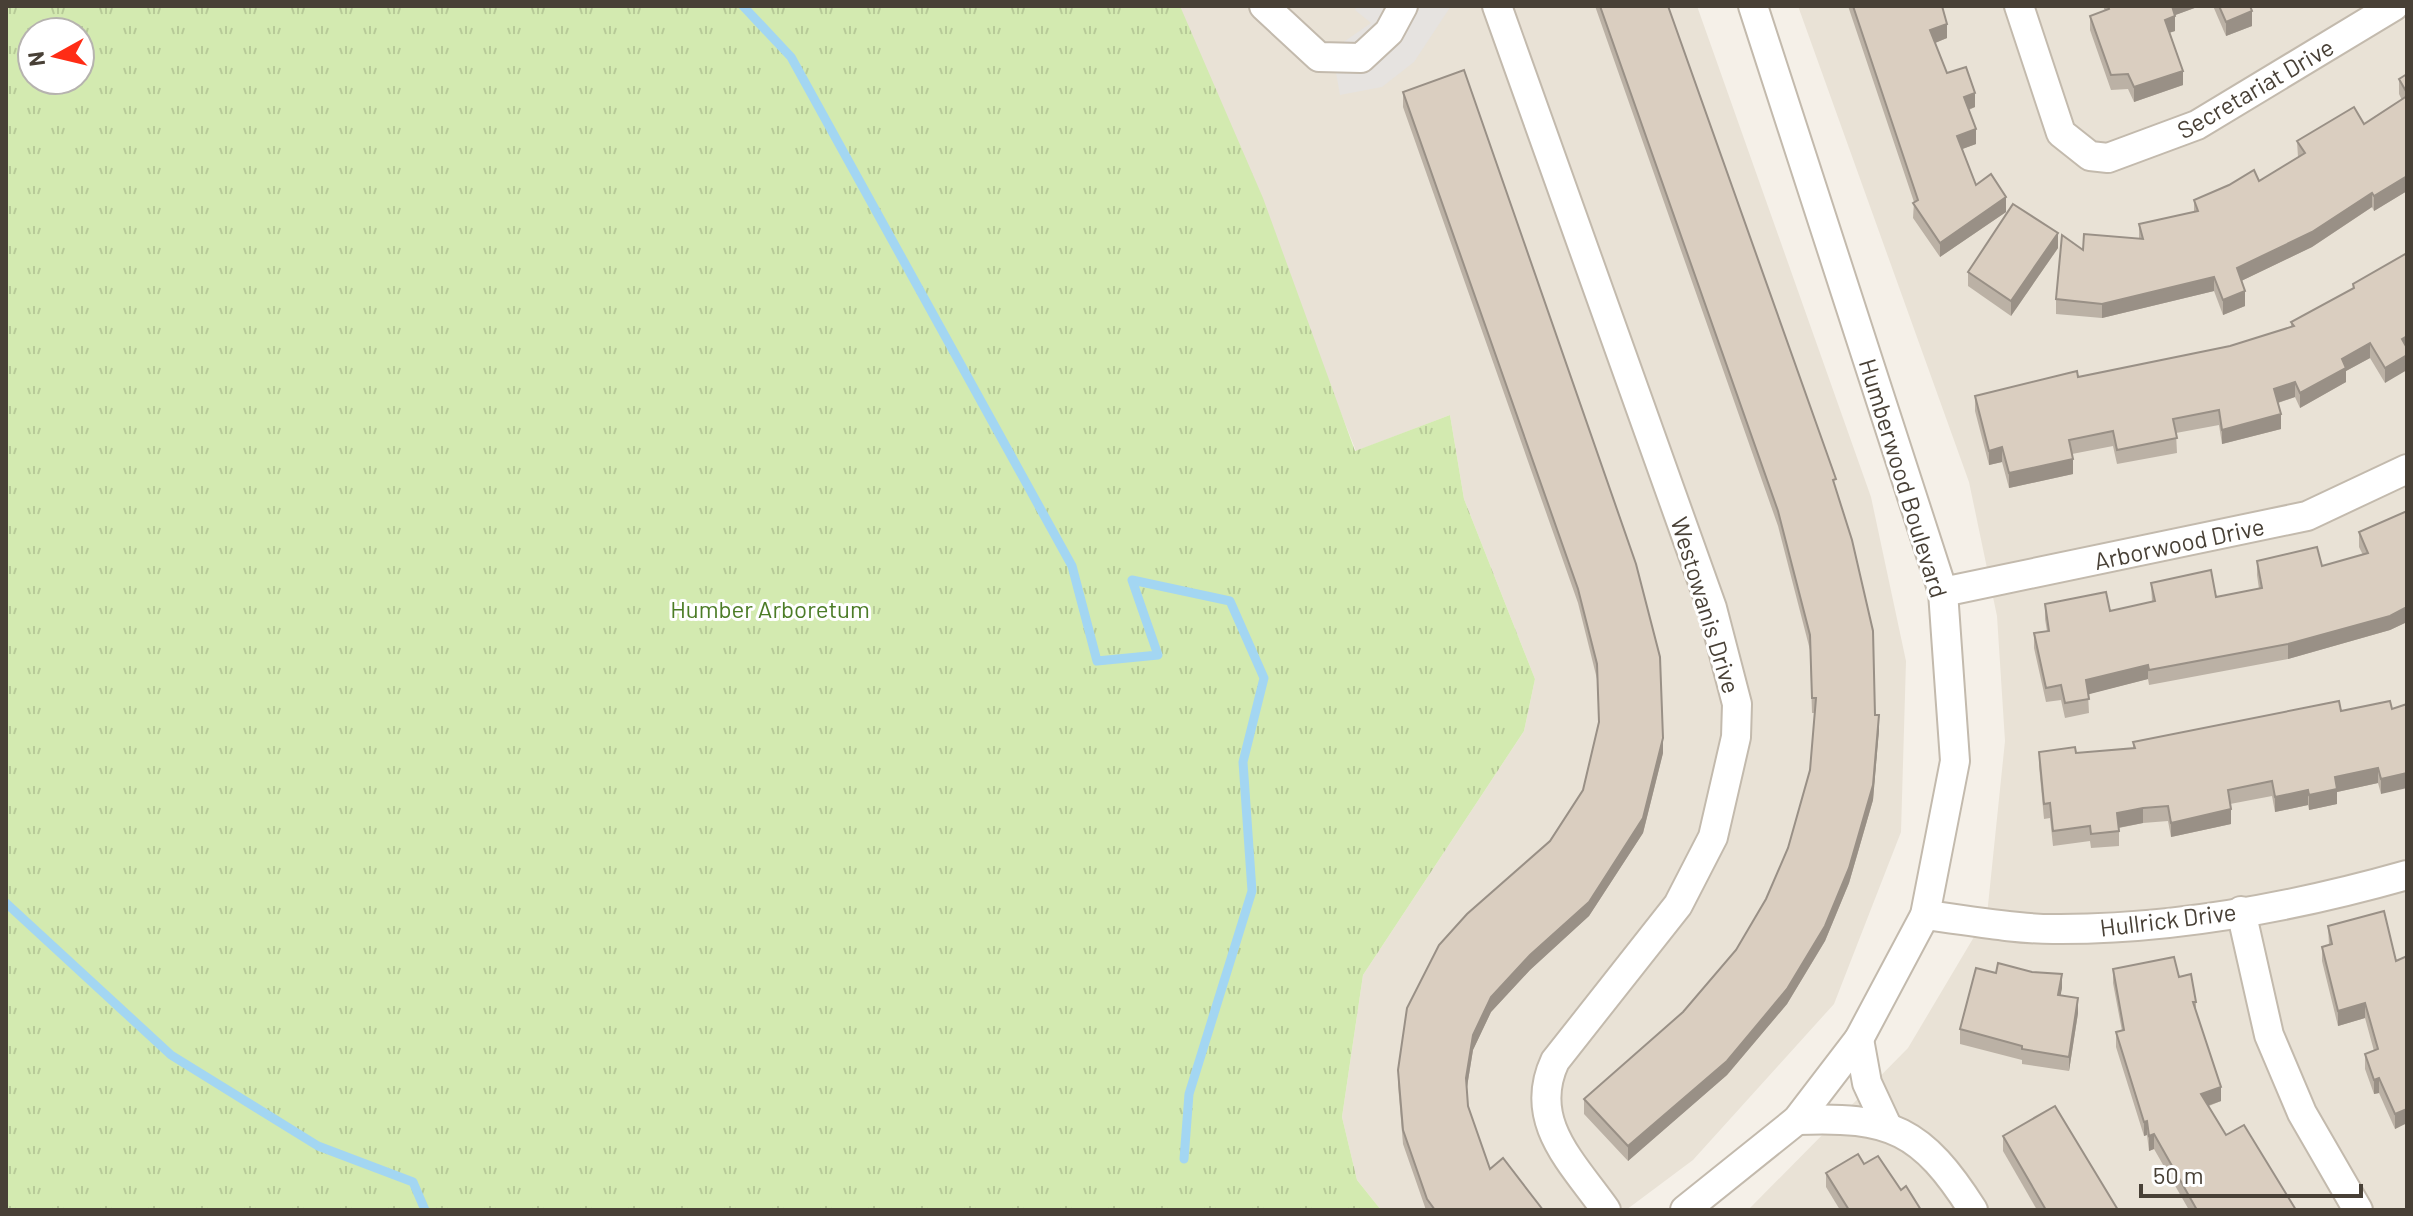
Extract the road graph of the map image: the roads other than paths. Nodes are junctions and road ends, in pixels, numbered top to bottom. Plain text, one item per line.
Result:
1 (1264, 6) edge
2 (1403, 6) edge
3 (1497, 6) edge
4 (1753, 6) edge
5 (2019, 6) edge
6 (2394, 6) edge
7 (2407, 469) edge
8 (1943, 592) junction
9 (2407, 875) edge
10 (2241, 911) junction
11 (1925, 915) junction
12 (1859, 1039) junction
13 (1797, 1120) junction
14 (1887, 1126) junction
15 (1606, 1210) edge
16 (1685, 1210) edge
17 (1973, 1210) edge
18 (2358, 1210) edge

1 - 2 street
3 - 15 street, Westowanis Drive
4 - 8 street, Humberwood Boulevard
5 - 6 street, Secretariat Drive
7 - 8 street, Arborwood Drive
8 - 11 street, Humberwood Boulevard
9 - 10 street, Hullrick Drive
10 - 11 street, Hullrick Drive
10 - 18 street
11 - 12 street, Humberwood Boulevard
12 - 13 street, Humberwood Boulevard
12 - 14 street
13 - 14 street
13 - 16 street, Humberwood Boulevard
14 - 17 street

